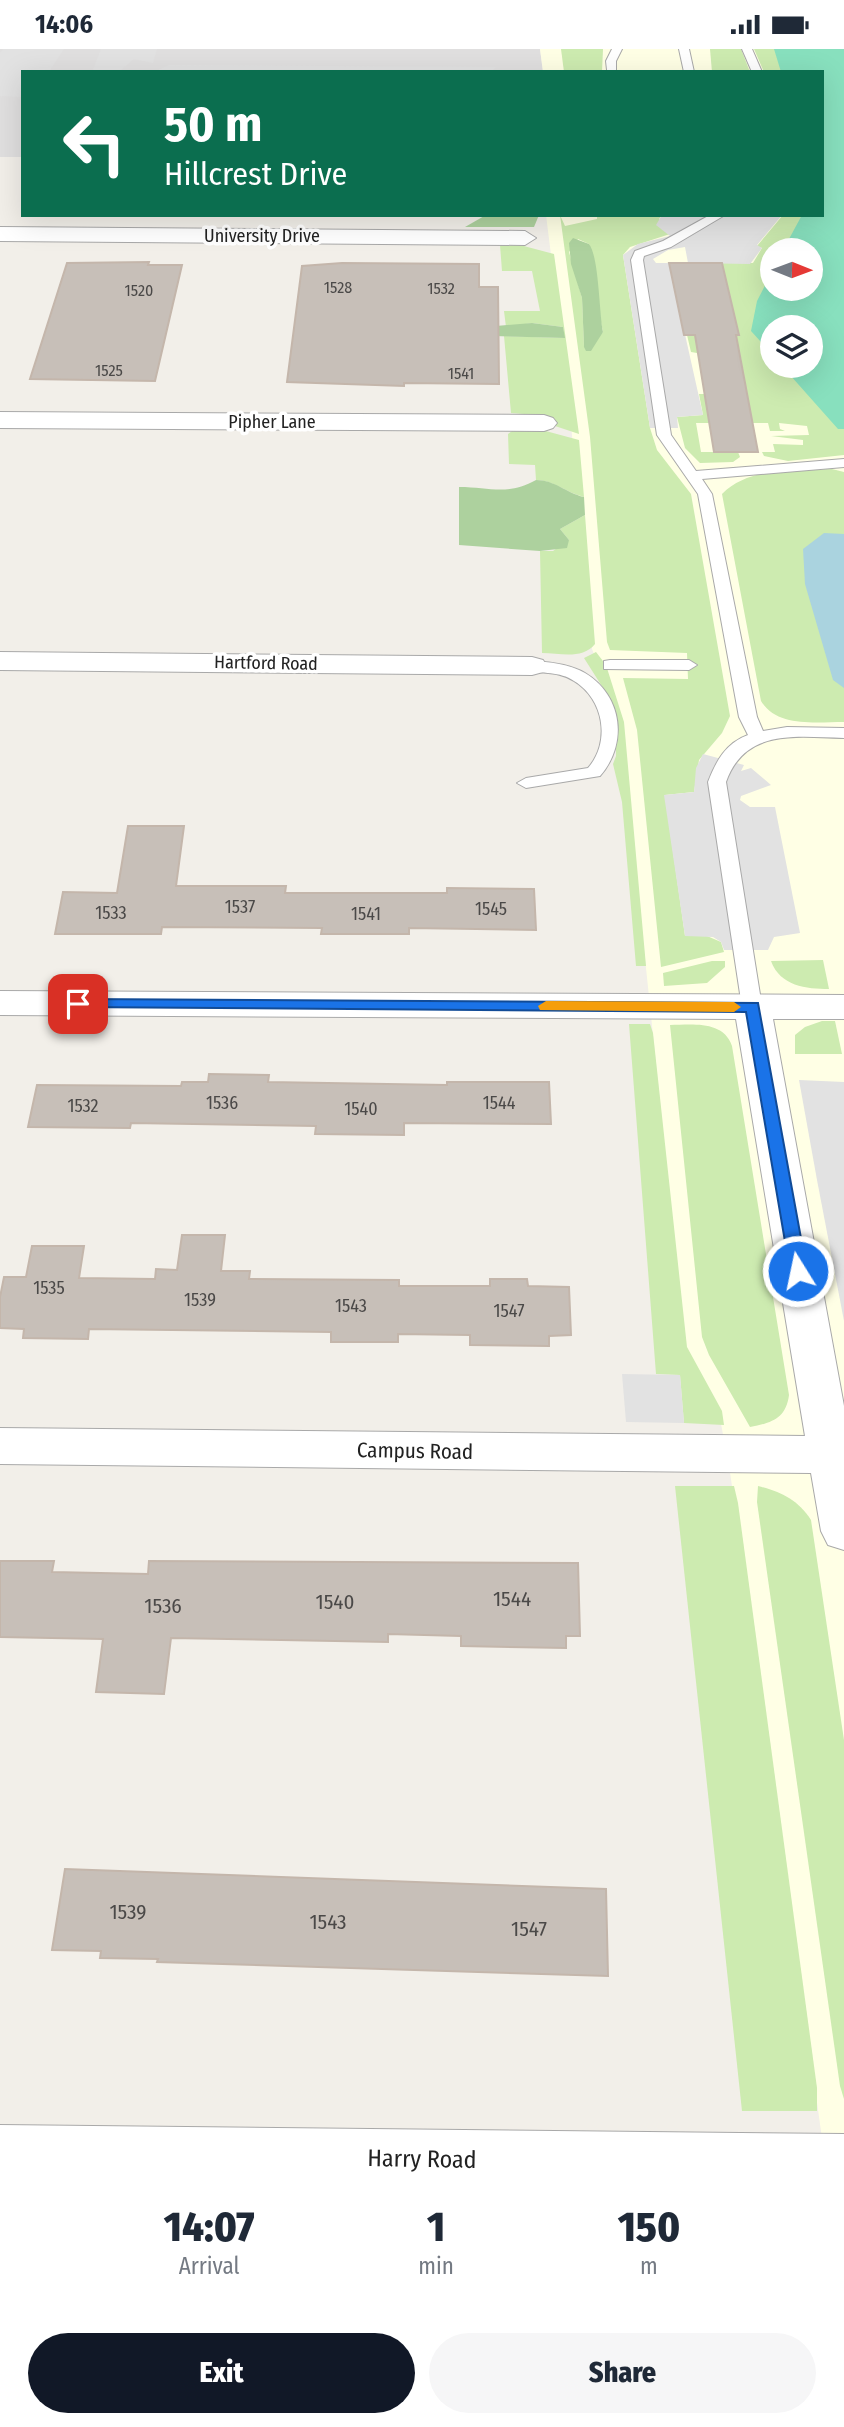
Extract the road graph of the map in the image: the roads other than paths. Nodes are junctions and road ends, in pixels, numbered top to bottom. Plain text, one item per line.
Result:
1 (617, 49) edge
2 (684, 49) edge
3 (747, 49) edge
4 (612, 70) dead end
5 (689, 70) edge
6 (756, 70) edge
7 (715, 217) edge
8 (0, 234) edge
9 (525, 238) dead end
10 (0, 420) edge
11 (544, 423) dead end
12 (844, 463) edge
13 (690, 476) junction
14 (0, 661) edge
15 (610, 665) dead end
16 (689, 665) dead end
17 (531, 666) joint
18 (844, 733) edge
19 (758, 737) junction
20 (526, 783) dead end
21 (0, 1003) edge
22 (752, 1007) junction
23 (844, 1007) edge
24 (0, 1445) edge
25 (831, 1455) junction
26 (844, 1531) edge
27 (0, 2154) edge
28 (844, 2163) edge

1 - 4 lane
2 - 5 lane
3 - 6 lane
7 - 13 lane
8 - 9 street, University Drive
10 - 11 street, Pipher Lane
12 - 13 lane
13 - 19 lane
14 - 17 street, Hartford Road
15 - 16 lane
17 - 20 lane
18 - 19 lane
19 - 22 lane
21 - 22 street
22 - 23 street
22 - 25 street
24 - 25 street, Campus Road
25 - 26 street
27 - 28 street, Harry Road

